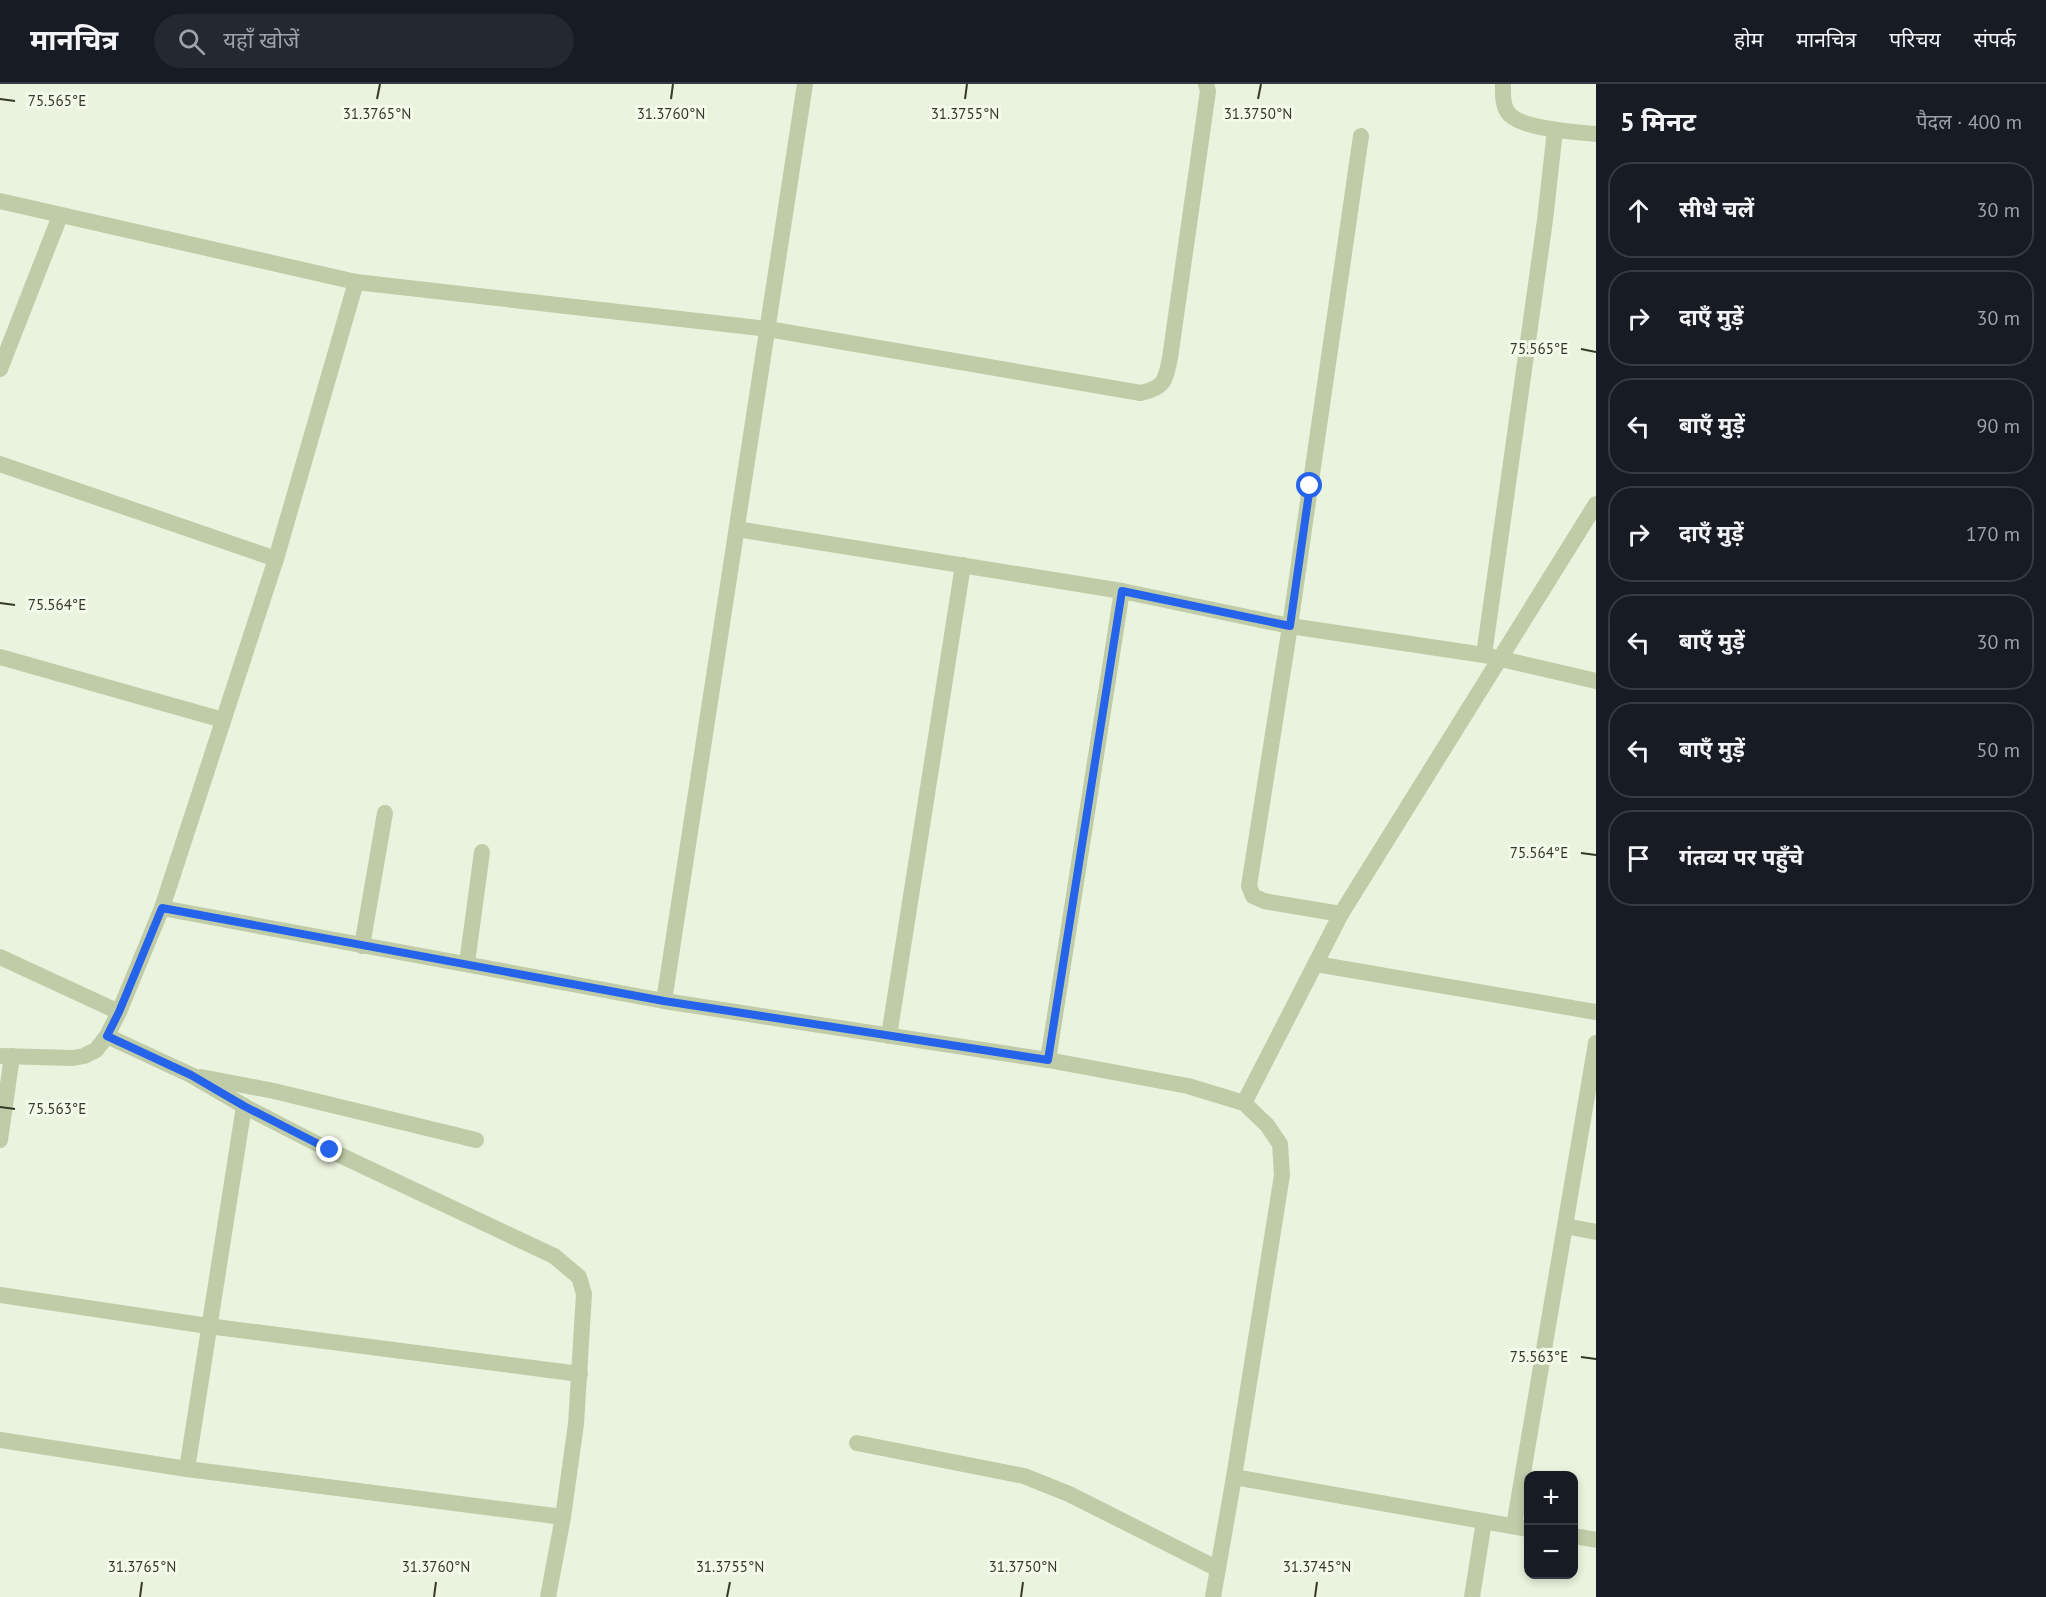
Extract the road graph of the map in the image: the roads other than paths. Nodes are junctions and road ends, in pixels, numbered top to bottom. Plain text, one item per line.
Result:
1 (805, 84) edge
2 (1206, 84) edge
3 (1503, 84) edge
4 (1555, 130) junction
5 (1596, 134) edge
6 (1361, 136) dead end
7 (0, 201) edge
8 (60, 216) junction
9 (356, 282) junction
10 (768, 329) junction
11 (0, 369) edge
12 (0, 464) edge
13 (1596, 504) edge
14 (737, 529) junction
15 (276, 559) junction
16 (963, 565) junction
17 (1122, 591) junction
18 (1290, 626) junction
19 (0, 657) edge
20 (1493, 657) junction
21 (1596, 681) edge
22 (223, 720) junction
23 (385, 813) dead end
24 (482, 852) dead end
25 (162, 908) junction
26 (1341, 914) junction
27 (362, 946) junction
28 (0, 957) edge
29 (467, 963) junction
30 (1316, 964) junction
31 (664, 1001) junction
32 (119, 1012) junction
33 (1596, 1012) edge
34 (107, 1036) junction
35 (889, 1036) junction
36 (1596, 1043) edge
37 (6, 1056) edge
38 (1048, 1060) junction
39 (191, 1075) junction
40 (1244, 1102) junction
41 (244, 1106) junction
42 (0, 1140) edge
43 (476, 1140) dead end
44 (1565, 1227) junction
45 (1596, 1232) edge
46 (0, 1295) edge
47 (208, 1326) junction
48 (580, 1374) junction
49 (0, 1440) edge
50 (857, 1443) dead end
51 (187, 1469) junction
52 (1234, 1478) junction
53 (563, 1517) junction
54 (1484, 1521) junction
55 (1522, 1528) edge
56 (1578, 1537) edge
57 (1596, 1540) edge
58 (1218, 1569) junction
59 (548, 1597) edge
60 (1213, 1597) edge
61 (1472, 1597) edge

1 - 10 street
2 - 10 street
3 - 4 street
4 - 5 street
4 - 20 street
6 - 18 street
7 - 8 street
8 - 9 street
8 - 11 street
9 - 10 street
9 - 15 street
10 - 14 street
12 - 15 street
13 - 20 street
14 - 16 street
14 - 31 street
15 - 22 street
16 - 17 street
16 - 35 street
17 - 18 street
17 - 38 street
18 - 20 street
18 - 26 street
19 - 22 street
20 - 21 street
20 - 26 street
22 - 25 street
23 - 27 street
24 - 29 street
25 - 27 street
25 - 32 street
26 - 30 street
27 - 29 street
28 - 32 street
29 - 31 street
30 - 33 street
30 - 40 street
31 - 35 street
32 - 34 street
34 - 37 street
34 - 39 street
35 - 38 street
36 - 44 street
37 - 42 street
38 - 40 street
39 - 41 street
39 - 43 street
40 - 52 street
41 - 47 street
41 - 48 street
44 - 45 street
44 - 55 street
46 - 47 street
47 - 48 street
47 - 51 street
48 - 53 street
49 - 51 street
50 - 58 street
51 - 53 street
52 - 54 street
52 - 58 street
53 - 59 street
54 - 55 street
54 - 61 street
56 - 57 street
58 - 60 street

